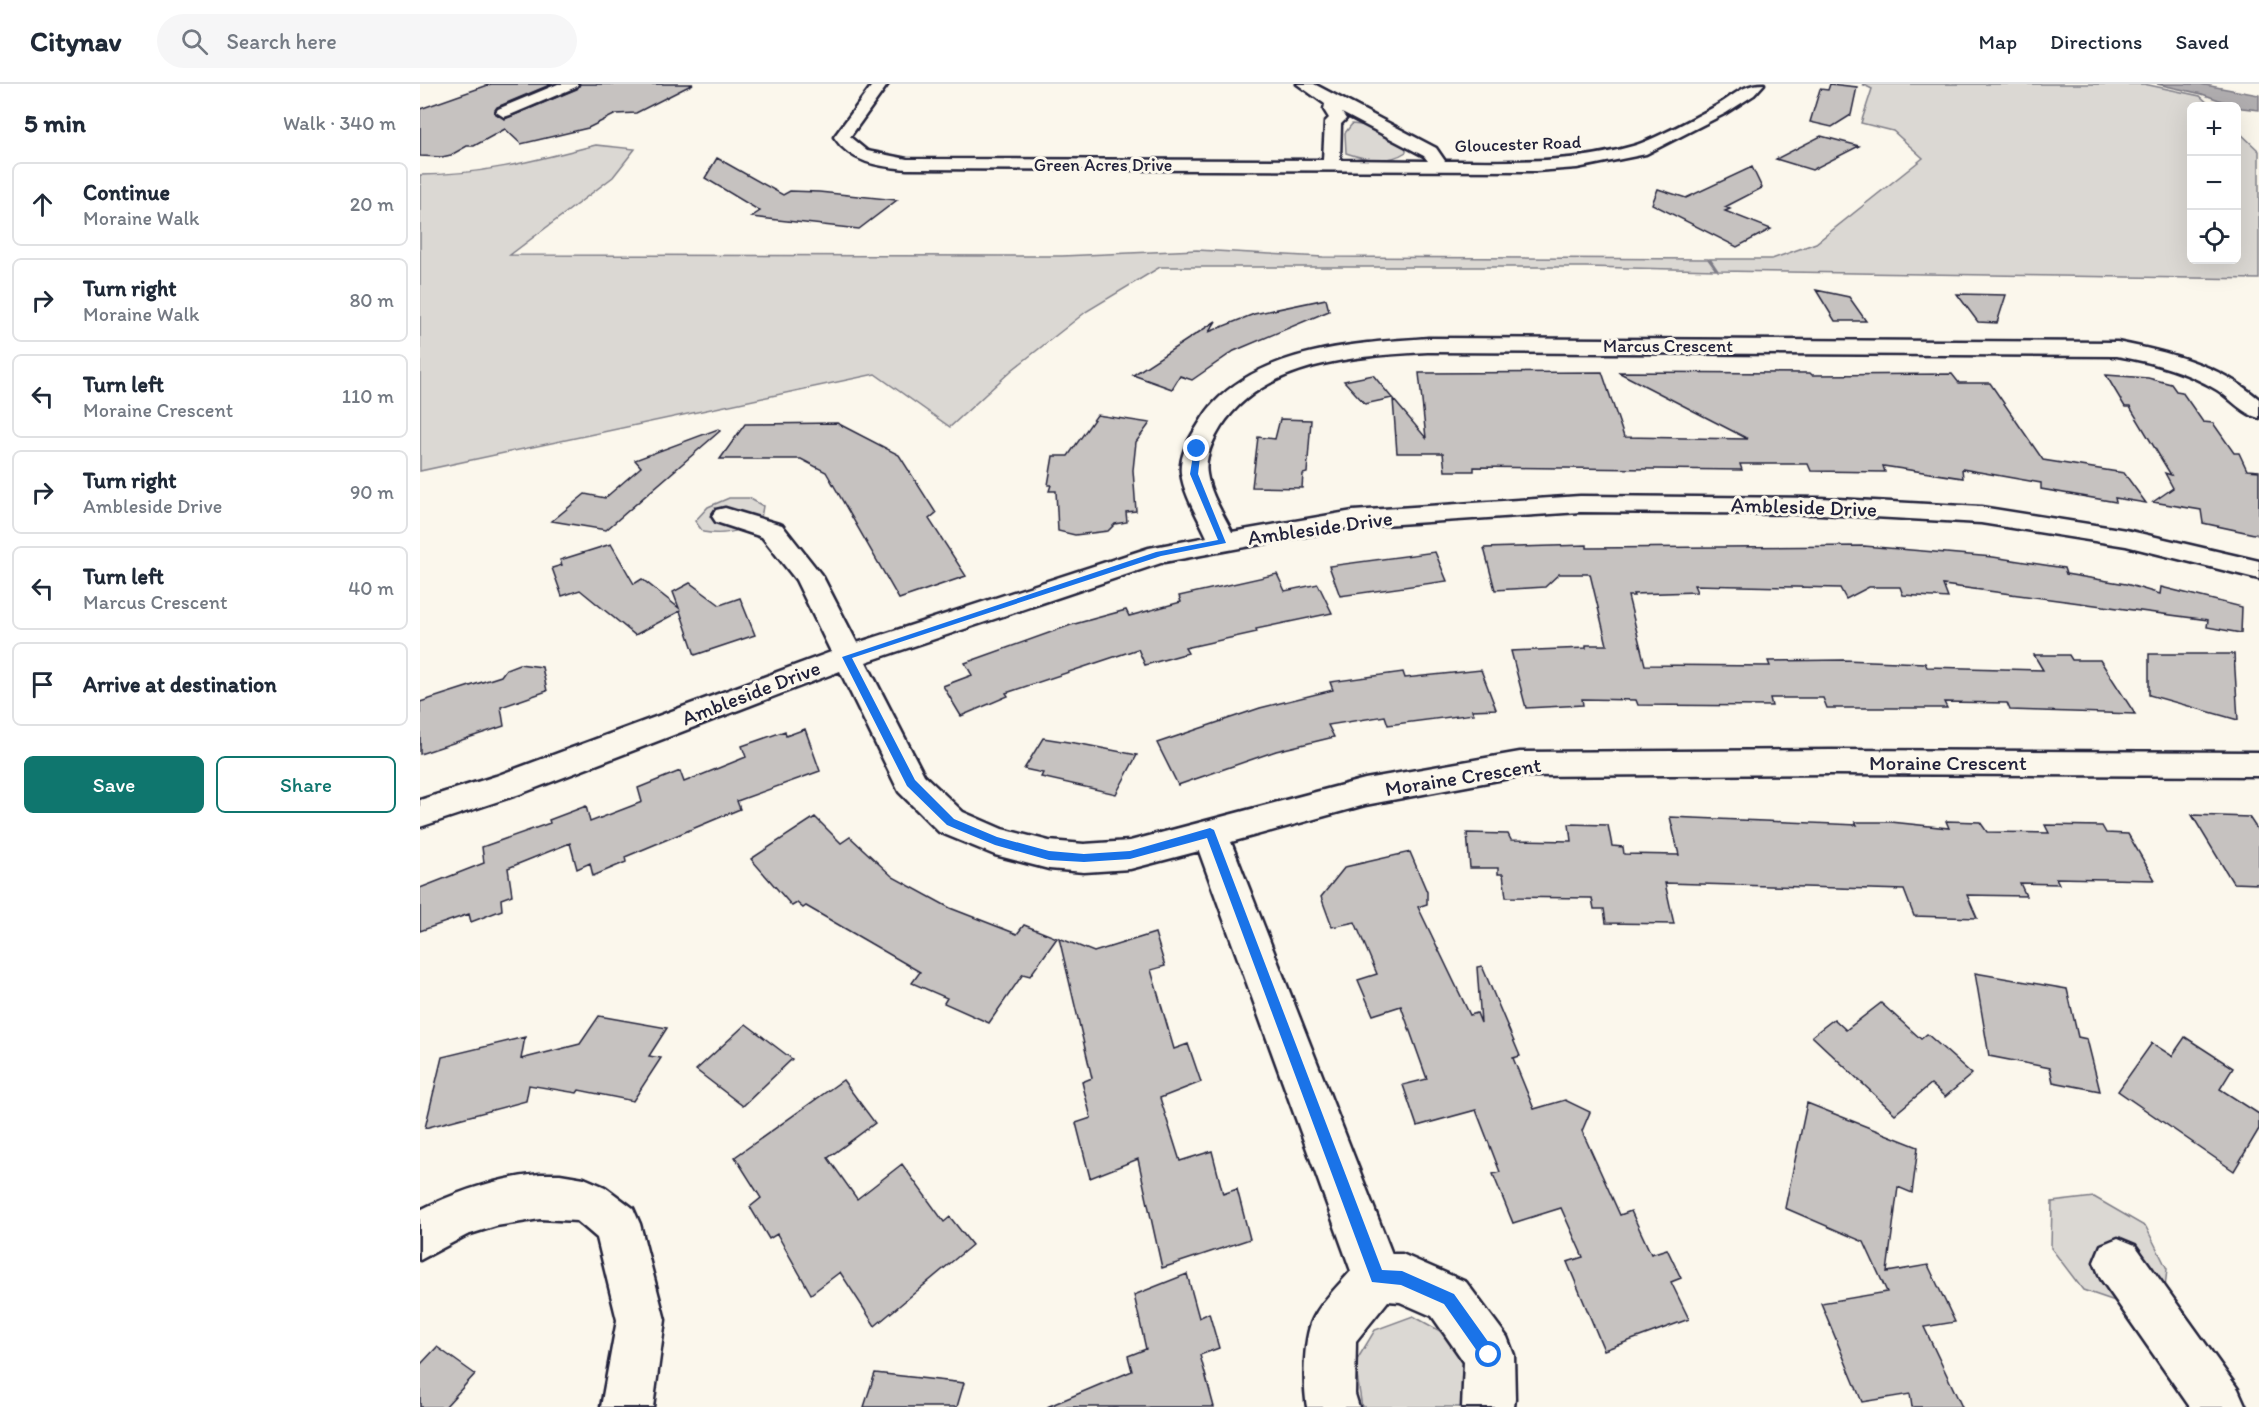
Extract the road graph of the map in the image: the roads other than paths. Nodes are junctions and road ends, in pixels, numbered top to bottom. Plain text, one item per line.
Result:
1 (571, 84) edge
2 (881, 84) edge
3 (1304, 84) edge
4 (1757, 84) edge
5 (1334, 102) junction
6 (504, 112) dead end
7 (1331, 164) junction
8 (1440, 165) junction
9 (2259, 411) edge
10 (725, 516) dead end
11 (1223, 542) junction
12 (2259, 570) edge
13 (847, 657) junction
14 (2259, 764) edge
15 (420, 814) edge
16 (1210, 832) junction
17 (420, 1237) edge
18 (2118, 1262) dead end
19 (1377, 1277) junction
20 (627, 1407) edge
21 (1333, 1407) edge
22 (1488, 1407) edge
23 (2220, 1407) edge

1 - 6 street
2 - 7 street, Green Acres Drive
3 - 5 street
4 - 8 street, Gloucester Road
5 - 7 street
5 - 8 street
7 - 8 street, Green Acres Drive
9 - 11 street, Marcus Crescent
10 - 13 street, Moraine Crescent
11 - 12 street, Ambleside Drive
11 - 13 street, Ambleside Drive
13 - 15 street, Ambleside Drive
13 - 16 street, Moraine Crescent
14 - 16 street, Moraine Crescent
16 - 19 street
17 - 20 street
18 - 23 street
19 - 21 street
19 - 22 street

